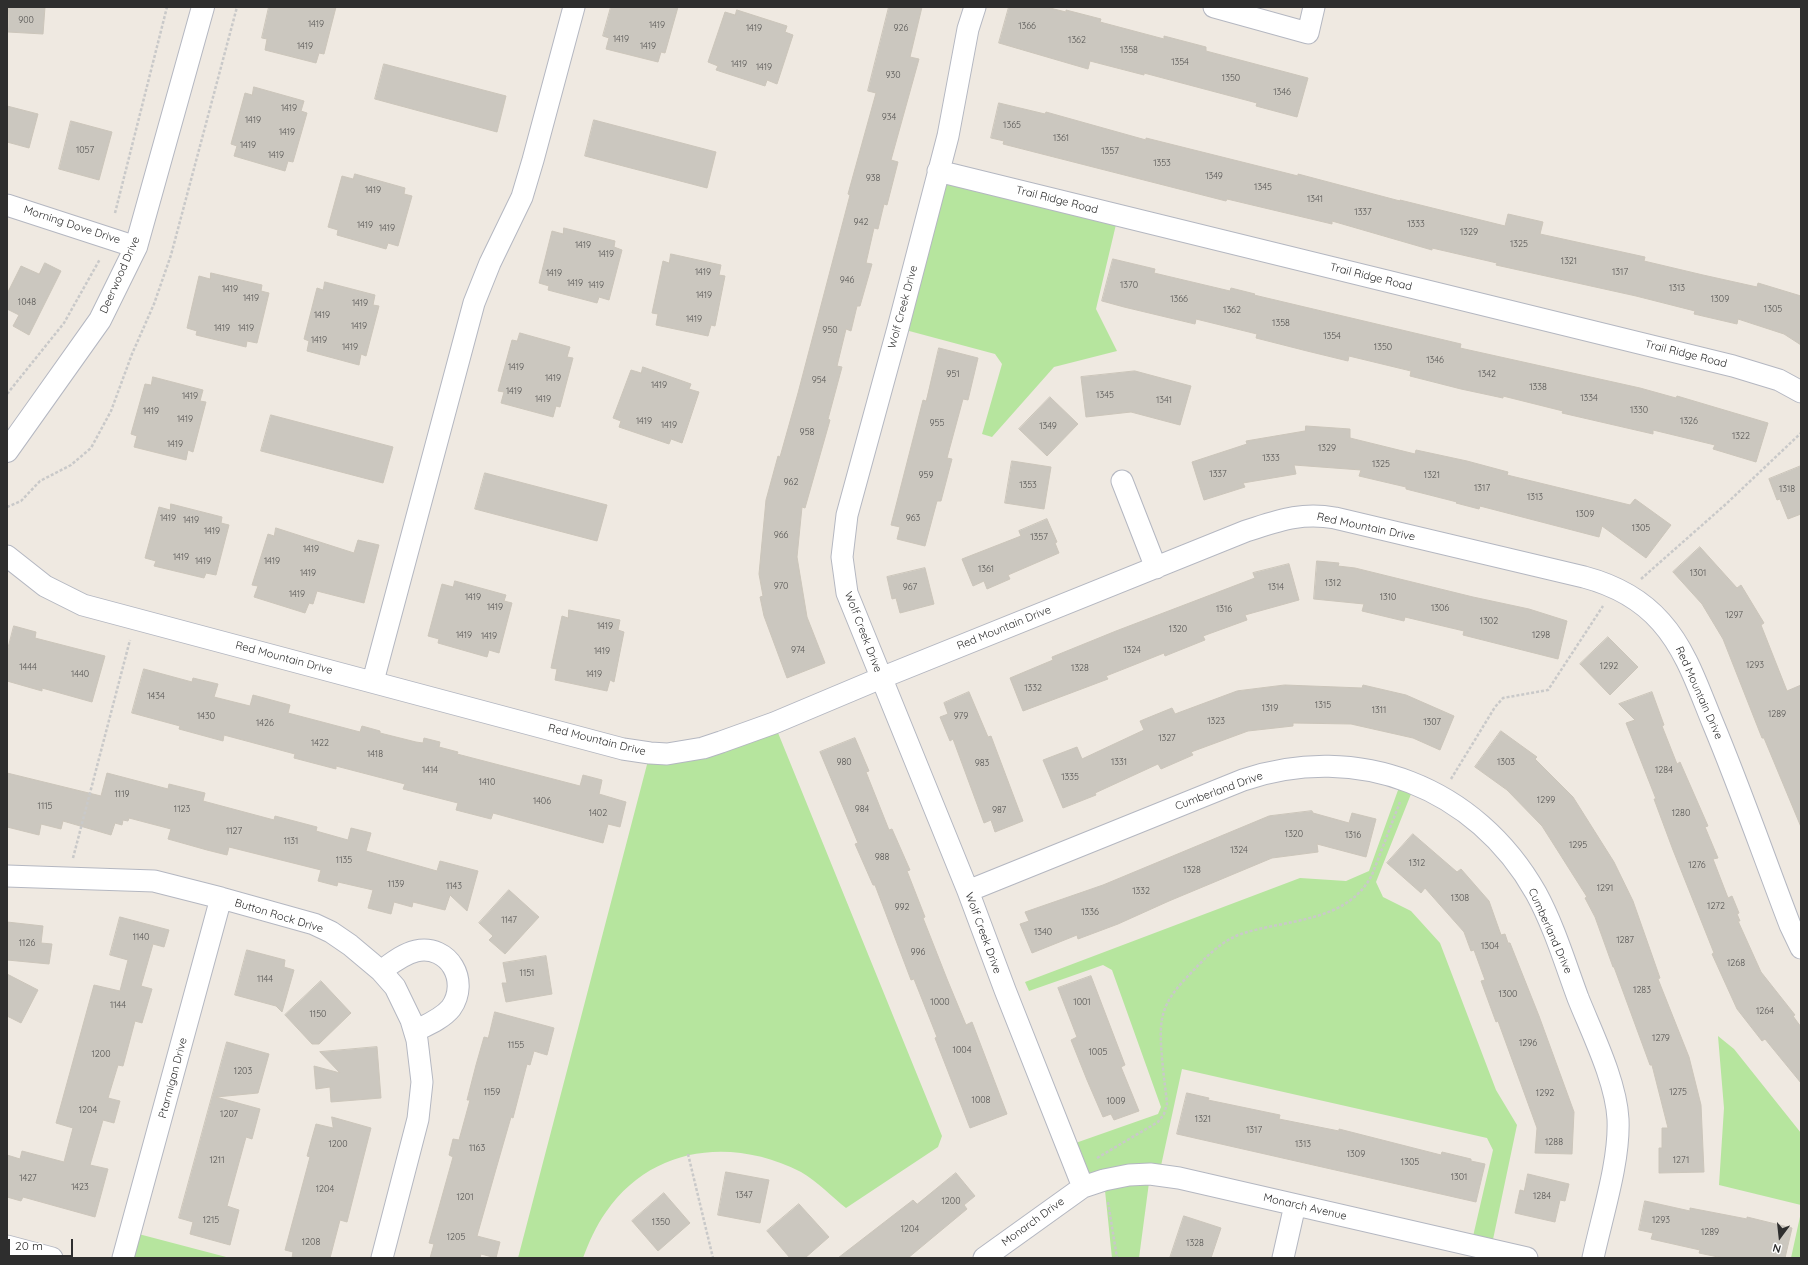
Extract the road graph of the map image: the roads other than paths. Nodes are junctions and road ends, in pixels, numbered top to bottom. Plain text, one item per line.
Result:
1 (203, 7) edge
2 (574, 7) edge
3 (975, 7) edge
4 (1214, 7) edge
5 (1314, 7) edge
6 (938, 171) junction
7 (7, 204) edge
8 (136, 247) junction
9 (1801, 392) edge
10 (7, 451) edge
11 (1122, 481) dead end
12 (7, 556) edge
13 (1156, 568) junction
14 (881, 678) junction
15 (373, 681) junction
16 (7, 876) edge
17 (968, 891) junction
18 (221, 898) junction
19 (1801, 948) edge
20 (381, 970) junction
21 (415, 1032) junction
22 (1080, 1179) junction
23 (1295, 1205) junction
24 (7, 1246) edge
25 (52, 1258) edge
26 (123, 1258) edge
27 (382, 1258) edge
28 (984, 1258) edge
29 (1283, 1258) edge
30 (1527, 1258) edge
31 (1593, 1258) edge

1 - 8 street, Deerwood Drive
2 - 15 street
3 - 6 street, Wolf Creek Drive
4 - 5 street
6 - 9 street, Trail Ridge Road
6 - 14 street, Wolf Creek Drive
7 - 8 street, Morning Dove Drive
8 - 10 street, Deerwood Drive
11 - 13 street
12 - 15 street, Red Mountain Drive
13 - 14 street, Red Mountain Drive
13 - 19 street, Red Mountain Drive
14 - 15 street, Red Mountain Drive
14 - 17 street, Wolf Creek Drive
16 - 18 street, Button Rock Drive
17 - 22 street, Wolf Creek Drive
17 - 31 street, Cumberland Drive
18 - 20 street, Button Rock Drive
18 - 26 street, Ptarmigan Drive
20 - 21 street, Button Rock Drive
20 - 21 street
21 - 27 street, Button Rock Drive
22 - 23 street, Monarch Avenue
22 - 28 street, Monarch Drive
23 - 29 street
23 - 30 street, Monarch Avenue
24 - 25 street

